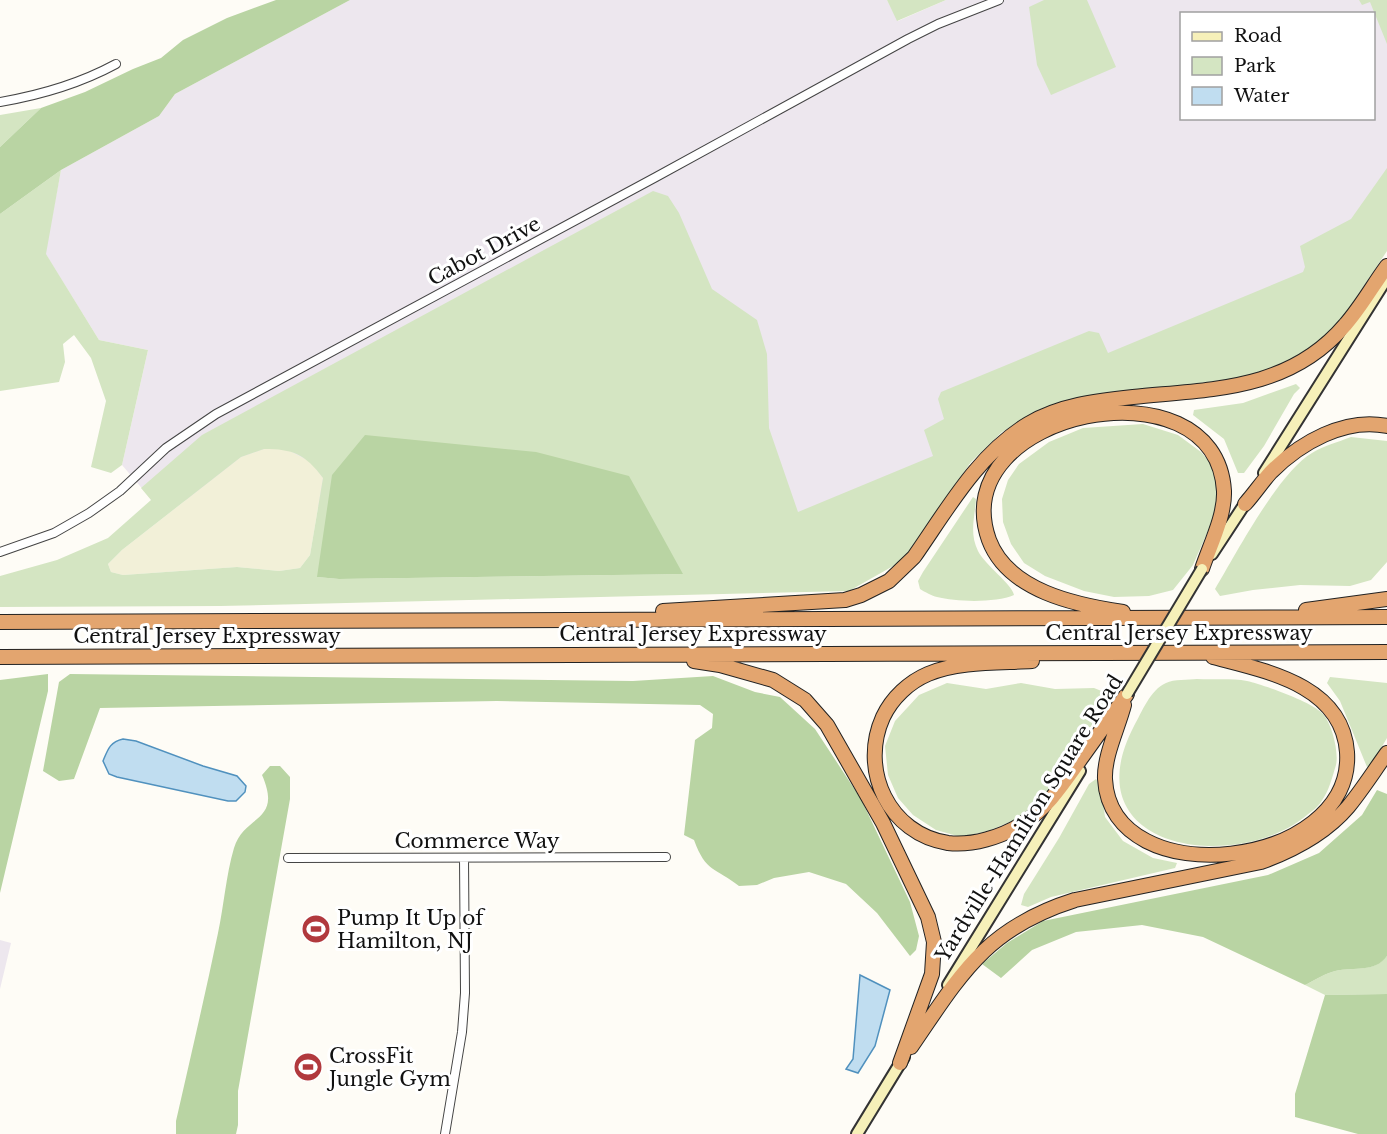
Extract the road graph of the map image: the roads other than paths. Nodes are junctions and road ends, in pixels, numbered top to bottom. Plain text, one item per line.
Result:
1 (999, 0) edge
2 (116, 64) dead end
3 (0, 102) edge
4 (1387, 266) edge
5 (1387, 278) edge
6 (1387, 426) edge
7 (1245, 504) junction
8 (0, 552) edge
9 (1202, 569) junction
10 (1387, 599) edge
11 (1387, 617) edge
12 (1167, 618) junction
13 (1251, 618) junction
14 (491, 620) junction
15 (0, 622) edge
16 (1194, 652) junction
17 (1387, 652) edge
18 (1124, 653) junction
19 (491, 654) junction
20 (0, 657) edge
21 (1127, 694) junction
22 (1387, 753) edge
23 (666, 857) dead end
24 (288, 858) dead end
25 (464, 858) junction
26 (902, 1061) junction
27 (445, 1134) edge
28 (857, 1134) edge

1 - 8 street, Cabot Drive
2 - 3 street
4 - 14 highway
5 - 7 street, Yardville-Hamilton Square Road
6 - 7 highway
7 - 9 street, Yardville-Hamilton Square Road
9 - 12 highway
9 - 21 street, Yardville-Hamilton Square Road, bridge
10 - 13 highway
11 - 13 highway, Central Jersey Expressway
12 - 13 highway, Central Jersey Expressway
12 - 14 highway, Central Jersey Expressway
14 - 15 highway, Central Jersey Expressway
16 - 17 highway, Central Jersey Expressway
16 - 18 highway, Central Jersey Expressway
16 - 21 highway
18 - 19 highway, Central Jersey Expressway
18 - 21 highway
19 - 20 highway, Central Jersey Expressway
19 - 26 highway
21 - 26 street, Yardville-Hamilton Square Road
22 - 26 highway
23 - 25 street, Commerce Way
24 - 25 street, Commerce Way
25 - 27 street
26 - 28 street, Yardville-Hamilton Square Road

